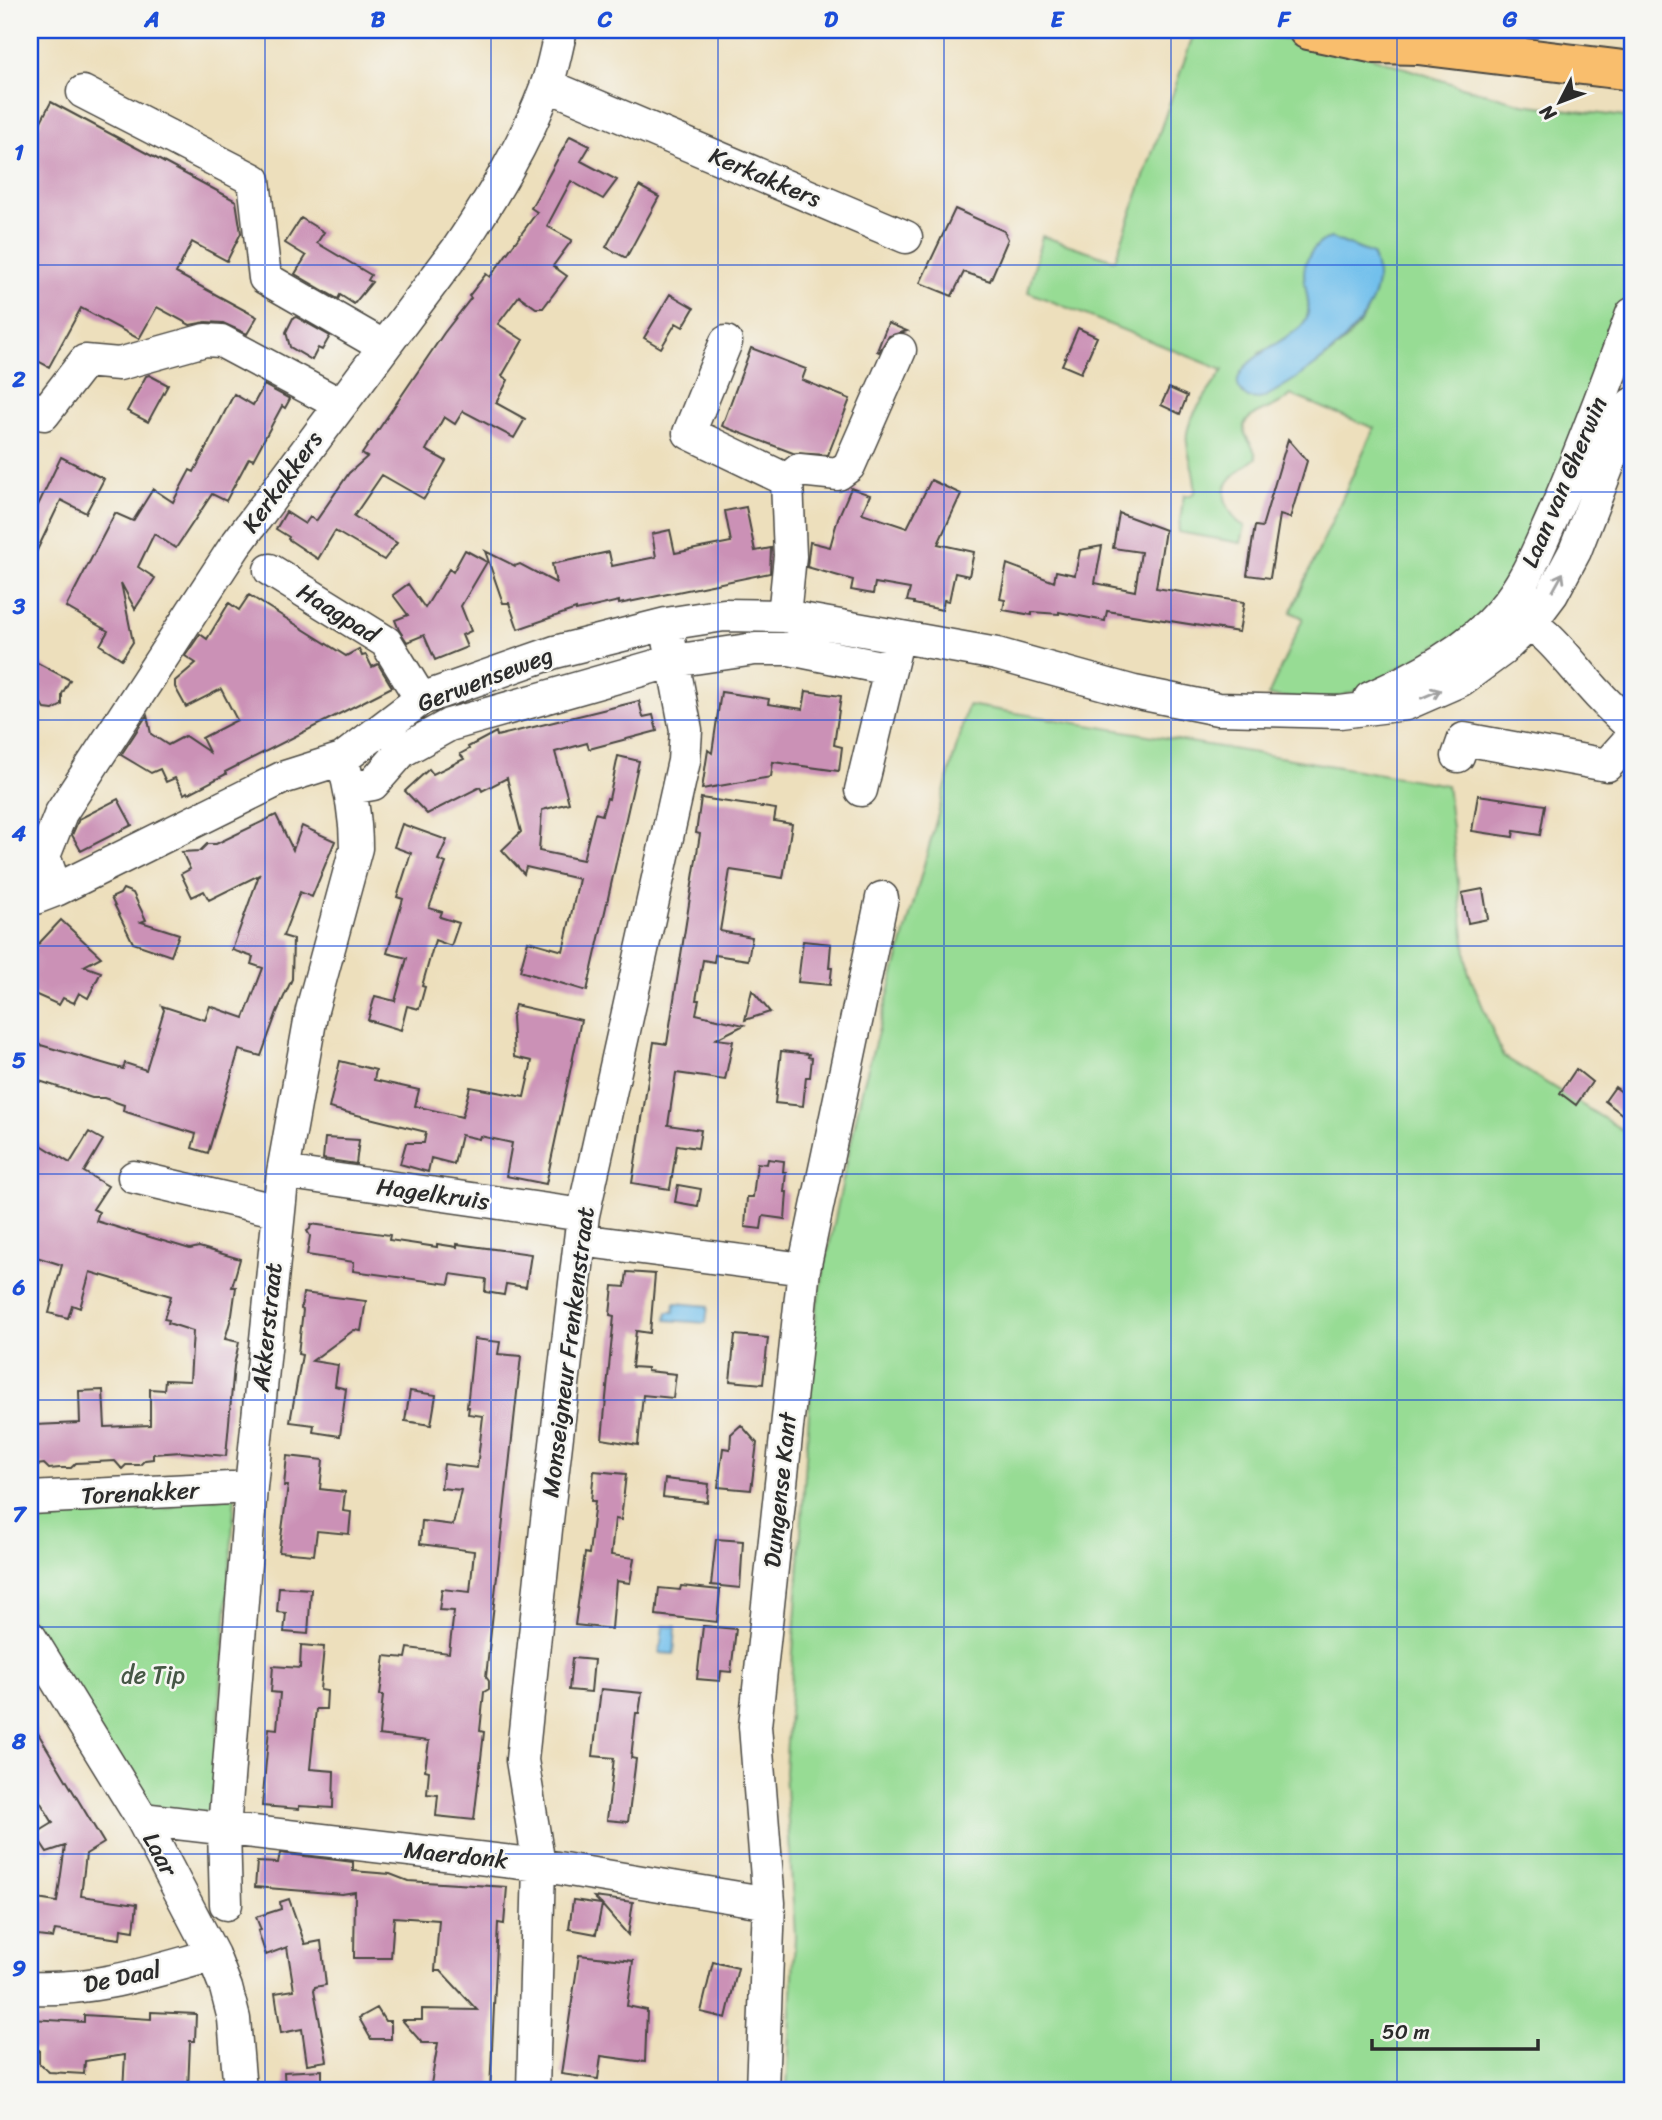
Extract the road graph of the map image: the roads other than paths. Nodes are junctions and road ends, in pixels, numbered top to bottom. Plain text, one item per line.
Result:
1 (561, 30) edge
2 (1308, 30) edge
3 (1375, 44) junction
4 (1632, 71) edge
5 (548, 85) junction
6 (83, 92) dead end
7 (1632, 94) edge
8 (906, 237) dead end
9 (1632, 314) edge
10 (726, 342) dead end
11 (383, 346) junction
12 (900, 350) dead end
13 (339, 404) junction
14 (1632, 404) edge
15 (30, 407) edge
16 (787, 480) junction
17 (270, 570) dead end
18 (784, 616) junction
19 (1517, 622) junction
20 (666, 624) junction
21 (898, 637) junction
22 (673, 661) junction
23 (890, 668) junction
24 (421, 699) junction
25 (1632, 727) edge
26 (1632, 737) edge
27 (1458, 756) dead end
28 (346, 774) junction
29 (861, 790) dead end
30 (43, 895) edge
31 (882, 898) dead end
32 (283, 1172) junction
33 (134, 1177) dead end
34 (279, 1211) junction
35 (581, 1228) junction
36 (804, 1269) junction
37 (251, 1488) junction
38 (30, 1498) edge
39 (30, 1637) edge
40 (142, 1819) junction
41 (224, 1829) junction
42 (540, 1864) junction
43 (769, 1903) junction
44 (226, 1904) dead end
45 (213, 1955) junction
46 (30, 1988) edge
47 (240, 2090) edge
48 (533, 2090) edge
49 (762, 2090) edge

1 - 5 street, Kerkakkers
2 - 3 main road
3 - 4 main road
3 - 7 main road
5 - 8 street, Kerkakkers
5 - 11 street, Kerkakkers
6 - 11 street
9 - 19 street, Laan van Gherwin
10 - 16 street
11 - 13 street, Kerkakkers
12 - 16 street
13 - 15 street
13 - 30 street, Kerkakkers
19 -> 14 street, Laan van Gherwin
16 - 18 street
17 - 24 street, Haagpad
18 - 20 street, Gerwenseweg
18 - 21 street, Gerwenseweg
19 - 21 street, Gerwenseweg
19 - 25 street
20 - 22 street, Monseigneur Frenkenstraat
20 - 24 street, Gerwenseweg
21 - 23 street
22 - 23 street, Gerwenseweg
22 - 28 street, Gerwenseweg
22 - 35 street, Monseigneur Frenkenstraat
23 - 29 street
24 - 28 street, Gerwenseweg
26 - 27 street
28 - 30 street, Gerwenseweg
28 - 32 street, Akkerstraat
31 - 36 street, Dungense Kant
32 - 34 street, Akkerstraat
32 - 35 street, Hagelkruis
33 - 34 street
34 - 37 street, Akkerstraat
35 - 36 street, Hagelkruis
35 - 42 street, Monseigneur Frenkenstraat
36 - 43 street, Dungense Kant
37 - 38 street, Torenakker
37 - 41 street, Akkerstraat
39 - 40 street, Laar
40 - 41 street, Maerdonk
40 - 45 street, Laar
41 - 42 street, Maerdonk
41 - 44 street, Akkerstraat
42 - 43 street, Maerdonk
42 - 48 street, Monseigneur Frenkenstraat
43 - 49 street, Dungense Kant
45 - 46 street, De Daal
45 - 47 street, Laar

